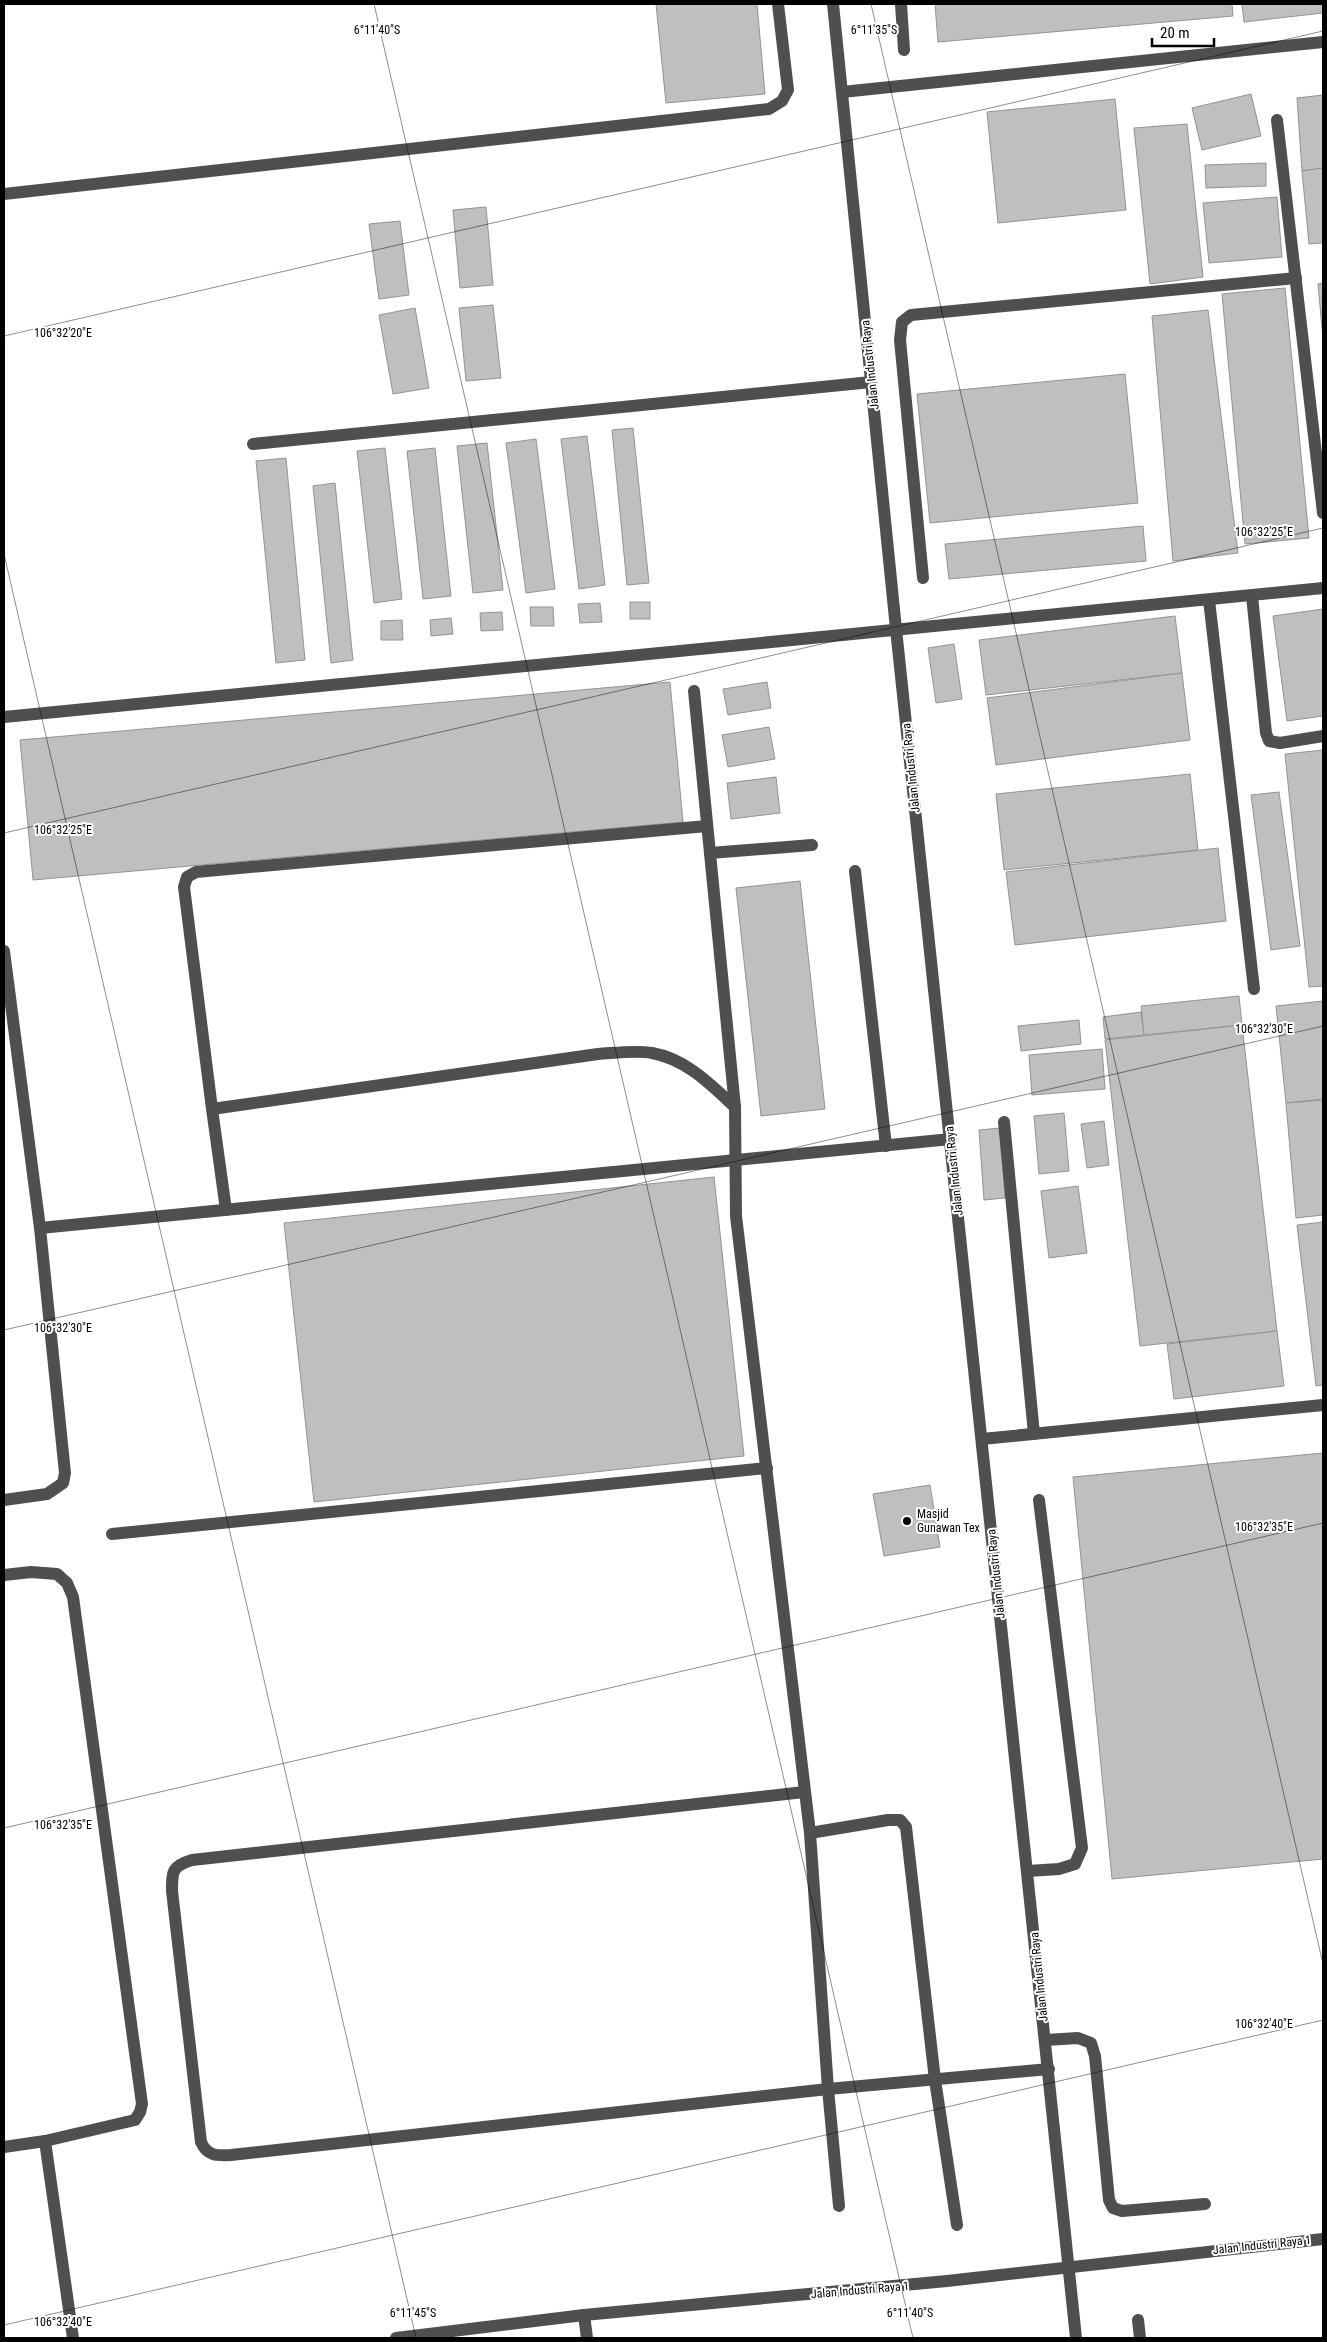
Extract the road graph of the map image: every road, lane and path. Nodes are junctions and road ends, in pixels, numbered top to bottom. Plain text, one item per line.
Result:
1 (778, 4) edge
2 (833, 4) edge
3 (901, 4) edge
4 (1323, 42) edge
5 (904, 50) dead end
6 (842, 92) junction
7 (1277, 120) dead end
8 (4, 194) edge
9 (1296, 278) junction
10 (871, 382) junction
11 (253, 444) dead end
12 (1321, 478) edge
13 (1323, 513) edge
14 (923, 578) dead end
15 (1323, 588) edge
16 (1252, 596) junction
17 (1209, 600) junction
18 (896, 629) junction
19 (694, 691) dead end
20 (4, 717) edge
21 (1323, 736) edge
22 (707, 826) junction
23 (812, 846) dead end
24 (710, 853) junction
25 (854, 871) dead end
26 (4, 950) edge
27 (1254, 989) dead end
28 (735, 1106) junction
29 (212, 1110) junction
30 (1004, 1122) dead end
31 (951, 1139) junction
32 (886, 1146) junction
33 (737, 1161) junction
34 (226, 1210) junction
35 (40, 1228) junction
36 (1323, 1405) edge
37 (1034, 1434) junction
38 (982, 1439) junction
39 (767, 1468) junction
40 (4, 1500) edge
41 (1039, 1500) dead end
42 (112, 1534) dead end
43 (4, 1575) edge
44 (804, 1792) junction
45 (810, 1833) junction
46 (1028, 1871) junction
47 (1046, 2040) junction
48 (1049, 2068) junction
49 (936, 2080) junction
50 (828, 2089) junction
51 (45, 2141) junction
52 (4, 2147) edge
53 (1205, 2204) dead end
54 (839, 2206) dead end
55 (958, 2225) dead end
56 (1323, 2239) edge
57 (1068, 2267) junction
58 (584, 2315) junction
59 (1138, 2320) dead end
60 (73, 2338) edge
61 (396, 2338) edge
62 (587, 2338) edge
63 (1076, 2338) edge
64 (1140, 2338) edge

1 - 8 street
2 - 6 street, Jalan Industri Raya
3 - 5 street
4 - 6 street
6 - 10 street, Jalan Industri Raya
7 - 9 street
9 - 12 street
9 - 14 street
10 - 11 street
10 - 18 street, Jalan Industri Raya
12 - 13 street
15 - 16 street
16 - 17 street
16 - 21 street
17 - 18 street
17 - 27 street
18 - 20 street
18 - 31 street, Jalan Industri Raya
19 - 22 street
22 - 24 street
22 - 29 street
23 - 24 street
24 - 28 street
25 - 32 street
26 - 35 street
28 - 29 street
28 - 33 street
29 - 34 street
30 - 37 street
31 - 32 street
31 - 38 street, Jalan Industri Raya
32 - 33 street
33 - 34 street
33 - 39 street
34 - 35 street
35 - 40 street
36 - 37 street
37 - 38 street
38 - 46 street, Jalan Industri Raya
39 - 42 street
39 - 44 street
41 - 46 street
43 - 51 street
44 - 45 street
44 - 50 street
45 - 49 street
45 - 50 street
46 - 47 street, Jalan Industri Raya
47 - 48 street, Jalan Industri Raya
47 - 53 street
48 - 49 street
48 - 57 street, Jalan Industri Raya
49 - 50 street
49 - 55 street
50 - 54 street
51 - 52 street
51 - 60 street
56 - 57 street, Jalan Industri Raya 1
57 - 58 street, Jalan Industri Raya 1
57 - 63 street, Jalan Industri Raya
58 - 61 street, Jalan Industri Raya 1
58 - 62 street
59 - 64 street

